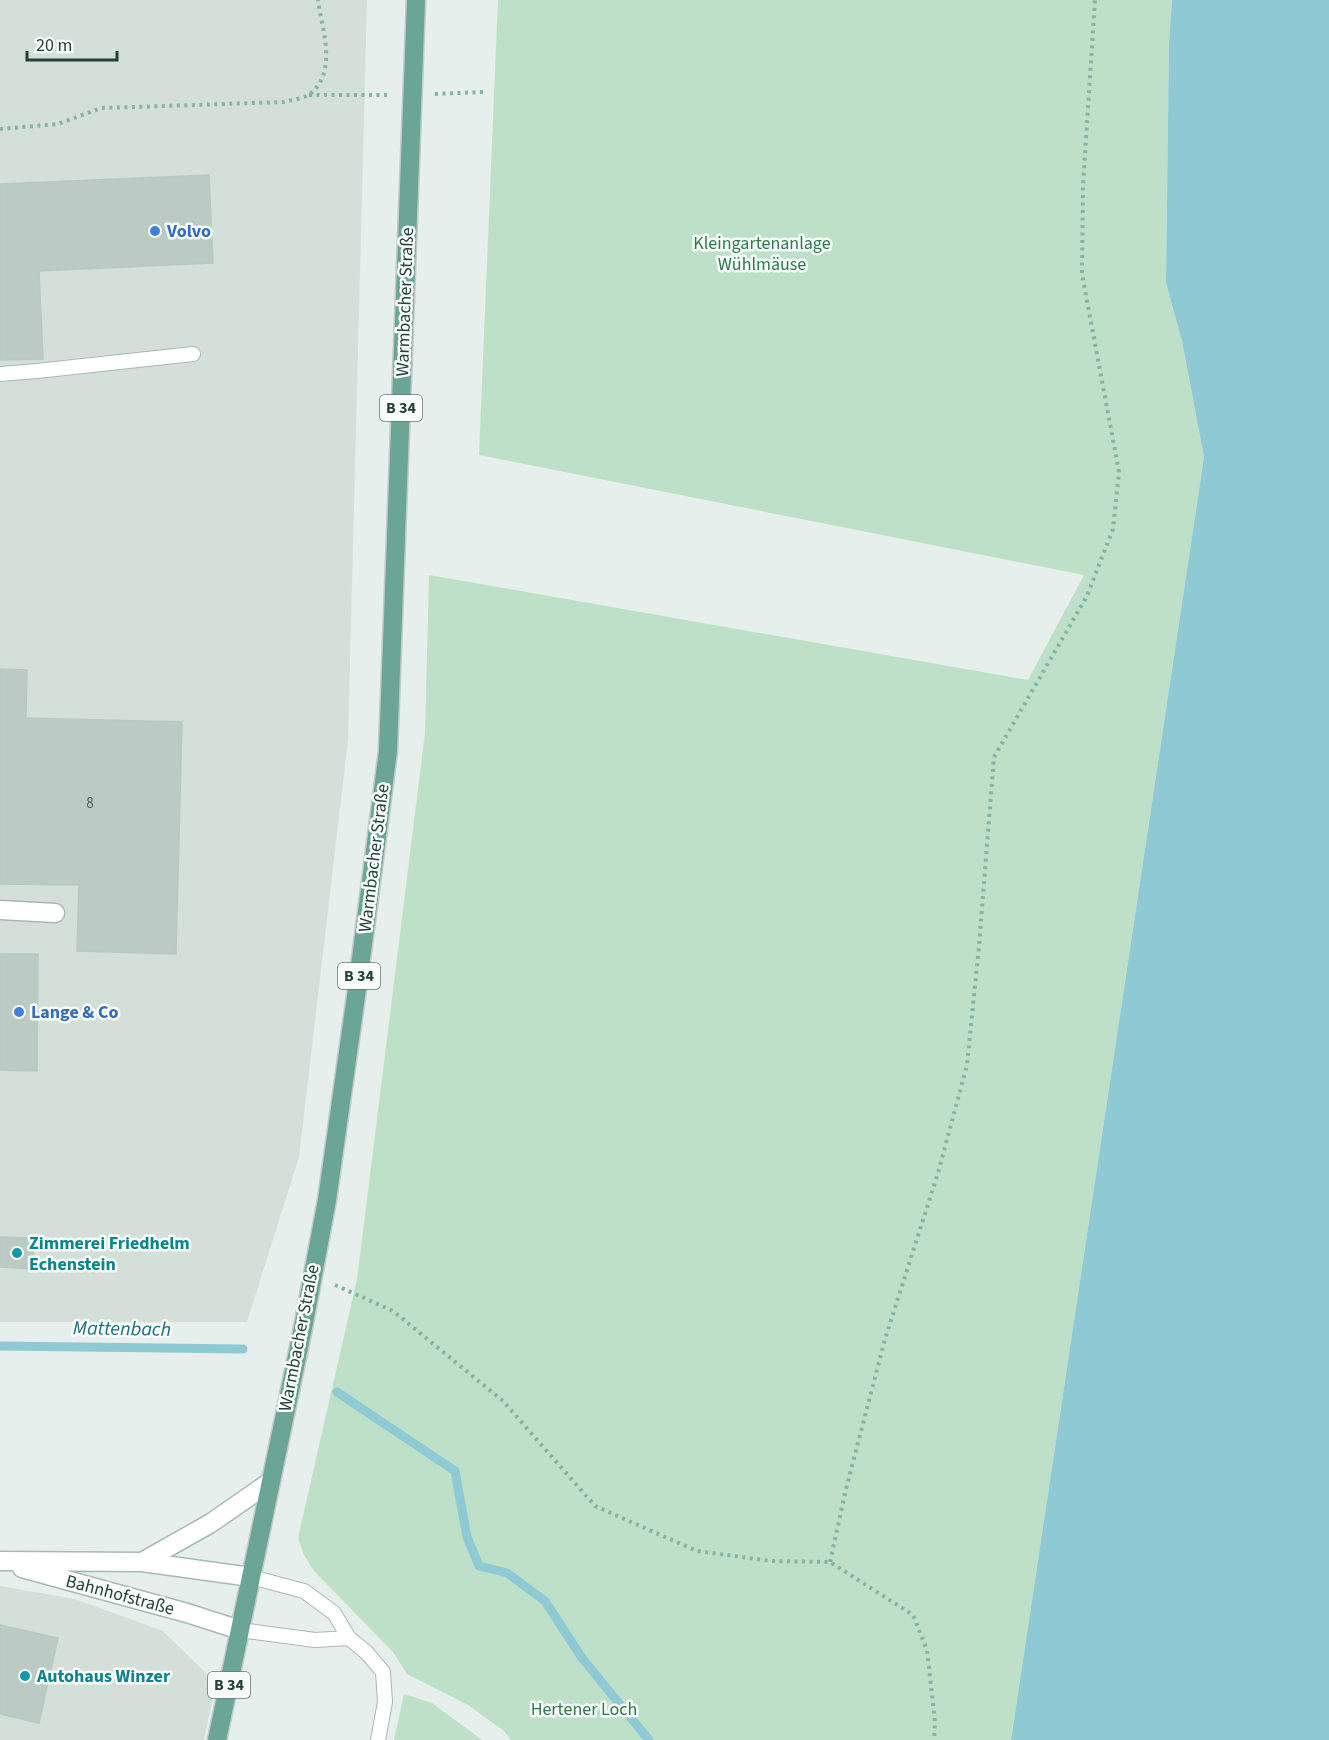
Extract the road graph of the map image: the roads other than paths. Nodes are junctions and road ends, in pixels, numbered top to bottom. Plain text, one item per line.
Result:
1 (416, 0) edge
2 (193, 354) dead end
3 (0, 374) edge
4 (0, 910) edge
5 (56, 913) dead end
6 (270, 1482) junction
7 (0, 1562) edge
8 (142, 1562) junction
9 (251, 1577) junction
10 (240, 1630) junction
11 (349, 1638) junction
12 (217, 1740) edge
13 (378, 1740) edge

1 - 6 main road, Warmbacher Straße / B 34
2 - 3 lane
4 - 5 street
6 - 8 street, Bahnhofstraße
6 - 9 main road, Warmbacher Straße / B 34
7 - 8 street, Bahnhofstraße
7 - 10 street, Bahnhofstraße
8 - 9 street, Bahnhofstraße
9 - 10 main road, Warmbacher Straße / B 34
9 - 11 lane
10 - 11 lane
10 - 12 main road, Warmbacher Straße / B 34
11 - 13 lane

